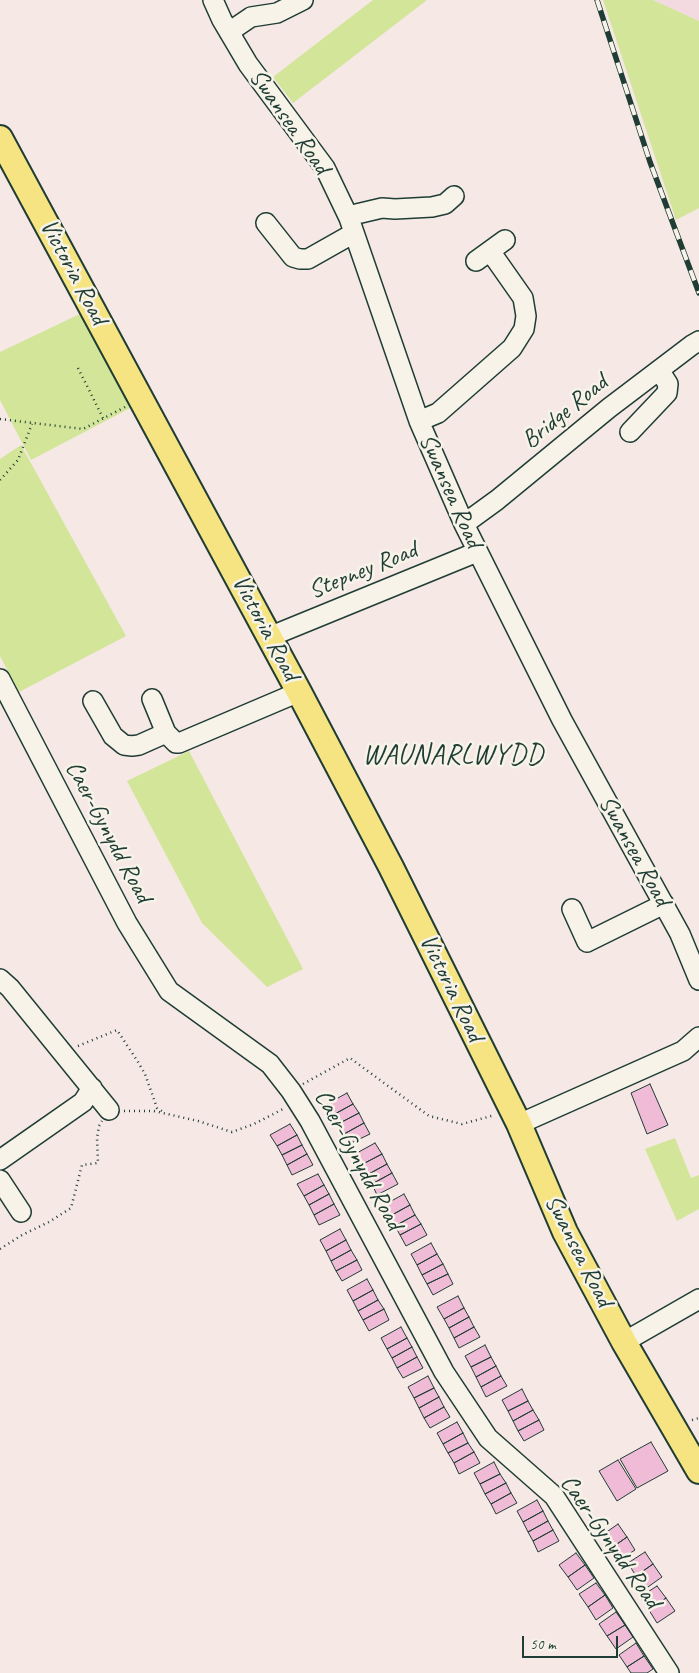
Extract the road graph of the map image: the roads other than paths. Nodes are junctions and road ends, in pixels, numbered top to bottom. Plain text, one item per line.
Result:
1 (212, 0) edge
2 (303, 0) edge
3 (229, 32) junction
4 (0, 138) edge
5 (454, 196) dead end
6 (266, 223) dead end
7 (351, 224) junction
8 (505, 240) dead end
9 (695, 343) edge
10 (659, 370) junction
11 (419, 421) junction
12 (630, 432) dead end
13 (464, 524) junction
14 (477, 552) junction
15 (269, 637) junction
16 (0, 679) edge
17 (299, 692) junction
18 (93, 700) dead end
19 (152, 700) dead end
20 (166, 733) junction
21 (664, 904) junction
22 (572, 909) dead end
23 (0, 979) edge
24 (699, 980) edge
25 (699, 1037) edge
26 (92, 1088) junction
27 (111, 1114) road end
28 (515, 1117) junction
29 (0, 1160) edge
30 (0, 1180) edge
31 (21, 1212) dead end
32 (699, 1298) edge
33 (624, 1342) junction
34 (699, 1472) edge
35 (669, 1673) edge

1 - 3 street, Swansea Road
2 - 3 street
3 - 7 street, Swansea Road
4 - 15 main road, Victoria Road
5 - 7 street
6 - 7 street
7 - 11 street, Swansea Road
8 - 11 street
9 - 10 street, Bridge Road
10 - 12 street
10 - 13 street, Bridge Road
11 - 13 street, Swansea Road
13 - 14 street, Swansea Road
14 - 15 street, Stepney Road
14 - 21 street, Swansea Road
15 - 17 main road, Victoria Road
16 - 35 street, Caer-Gynydd Road
17 - 20 street
17 - 28 main road, Victoria Road
18 - 20 street
19 - 20 street
21 - 22 street
21 - 24 street, Swansea Road
23 - 26 street
25 - 28 street
26 - 27 street
26 - 29 street
28 - 33 main road, Swansea Road
30 - 31 street
32 - 33 street
33 - 34 main road, Swansea Road

